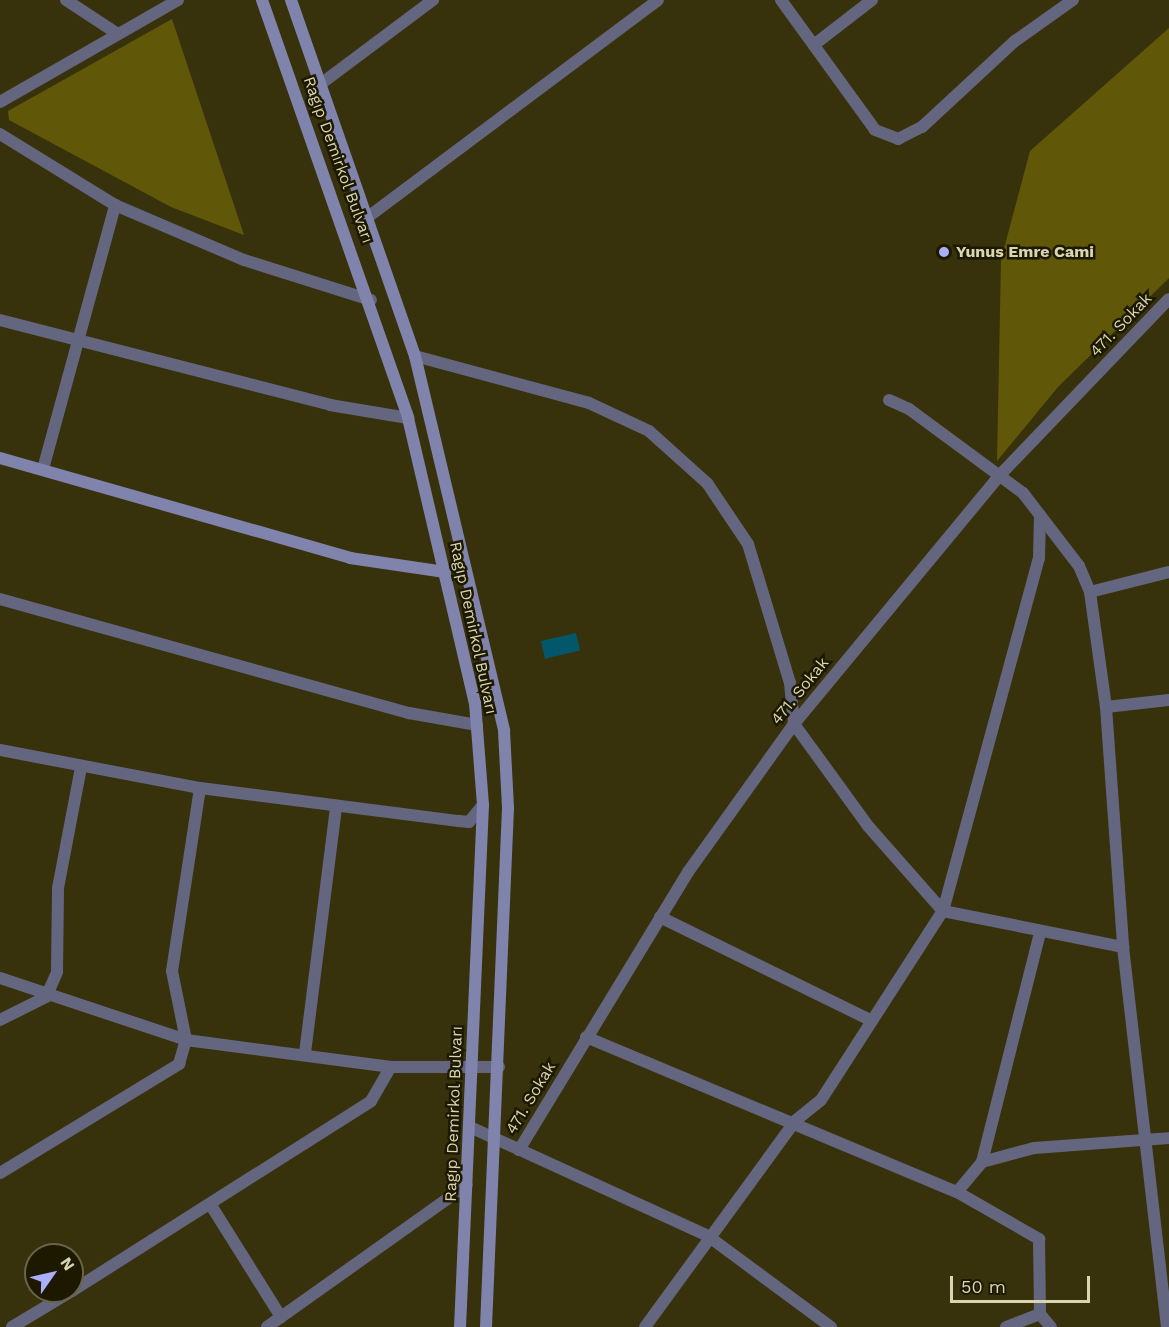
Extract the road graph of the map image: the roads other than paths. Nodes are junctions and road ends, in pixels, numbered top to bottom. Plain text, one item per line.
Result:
1 (66, 0) edge
2 (178, 0) edge
3 (262, 0) edge
4 (291, 0) edge
5 (433, 0) edge
6 (658, 0) edge
7 (781, 0) edge
8 (872, 0) edge
9 (1073, 0) edge
10 (118, 34) junction
11 (815, 44) junction
12 (322, 83) junction
13 (0, 102) edge
14 (0, 134) edge
15 (116, 206) junction
16 (368, 216) junction
17 (1169, 299) edge
18 (371, 300) junction
19 (0, 320) edge
20 (77, 342) junction
21 (415, 356) junction
22 (889, 400) dead end
23 (408, 418) junction
24 (0, 458) edge
25 (44, 469) junction
26 (999, 476) junction
27 (1040, 515) junction
28 (444, 572) junction
29 (1169, 572) edge
30 (1090, 592) junction
31 (0, 600) edge
32 (1169, 700) edge
33 (1106, 707) junction
34 (794, 723) junction
35 (477, 725) junction
36 (0, 750) edge
37 (81, 767) junction
38 (200, 788) junction
39 (483, 805) junction
40 (336, 807) junction
41 (943, 911) junction
42 (660, 917) junction
43 (1040, 932) junction
44 (1123, 947) junction
45 (0, 978) edge
46 (46, 997) junction
47 (0, 1020) edge
48 (872, 1021) junction
49 (586, 1037) junction
50 (186, 1040) junction
51 (305, 1053) junction
52 (391, 1067) junction
53 (472, 1067) junction
54 (499, 1067) junction
55 (795, 1121) junction
56 (470, 1126) junction
57 (1169, 1138) edge
58 (496, 1139) junction
59 (1148, 1141) junction
60 (519, 1150) junction
61 (982, 1162) junction
62 (0, 1173) edge
63 (467, 1185) junction
64 (957, 1192) junction
65 (212, 1207) junction
66 (708, 1236) junction
67 (1166, 1255) edge
68 (84, 1284) edge
69 (52, 1303) edge
70 (1040, 1314) junction
71 (281, 1317) junction
72 (12, 1327) edge
73 (267, 1327) edge
74 (460, 1327) edge
75 (486, 1327) edge
76 (645, 1327) edge
77 (831, 1327) edge
78 (1006, 1327) edge
79 (1051, 1327) edge
80 (1167, 1327) edge

1 - 10 street
2 - 10 street
3 - 18 main road, Ragıp Demirkol Bulvarı
4 - 12 main road, Ragıp Demirkol Bulvarı
5 - 12 street
6 - 16 street
7 - 11 street
8 - 11 street
9 - 11 street
10 - 13 street
12 - 16 main road, Ragıp Demirkol Bulvarı
14 - 15 street
15 - 18 street
15 - 20 street
16 - 21 main road, Ragıp Demirkol Bulvarı
17 - 26 street, 471. Sokak
18 - 23 main road, Ragıp Demirkol Bulvarı
19 - 20 street
20 - 23 street
20 - 25 street
21 - 34 street
21 - 54 main road, Ragıp Demirkol Bulvarı
22 - 26 street
23 - 28 main road, Ragıp Demirkol Bulvarı
24 - 25 main road
25 - 28 main road
26 - 27 street
26 - 34 street, 471. Sokak
27 - 30 street
27 - 41 street
28 - 35 main road, Ragıp Demirkol Bulvarı
29 - 30 street
30 - 33 street
31 - 35 street
32 - 33 street
33 - 44 street
34 - 41 street
34 - 42 street, 471. Sokak
35 - 39 main road, Ragıp Demirkol Bulvarı
36 - 37 street
37 - 38 street
37 - 46 street
38 - 40 street
38 - 50 street
39 - 40 street
39 - 53 main road, Ragıp Demirkol Bulvarı
40 - 51 street
41 - 43 street
41 - 48 street
42 - 48 street
42 - 49 street, 471. Sokak
43 - 44 street
43 - 61 street
44 - 59 street
45 - 46 street
46 - 47 street
46 - 50 street
48 - 55 street
49 - 55 street
49 - 60 street, 471. Sokak
50 - 51 street
50 - 62 street
51 - 52 street
52 - 53 street
52 - 65 street
53 - 54 street
53 - 56 main road, Ragıp Demirkol Bulvarı
54 - 58 main road, Ragıp Demirkol Bulvarı
55 - 64 street
55 - 66 street
56 - 58 street
56 - 63 main road, Ragıp Demirkol Bulvarı
57 - 59 street
58 - 60 street
58 - 75 main road, Ragıp Demirkol Bulvarı
59 - 61 street
59 - 67 street
60 - 66 street
61 - 64 street
63 - 71 street
63 - 74 main road, Ragıp Demirkol Bulvarı
64 - 70 street
65 - 68 street
65 - 71 street
66 - 76 street
66 - 77 street
67 - 80 street
69 - 72 street
70 - 78 street
70 - 79 street
71 - 73 street

